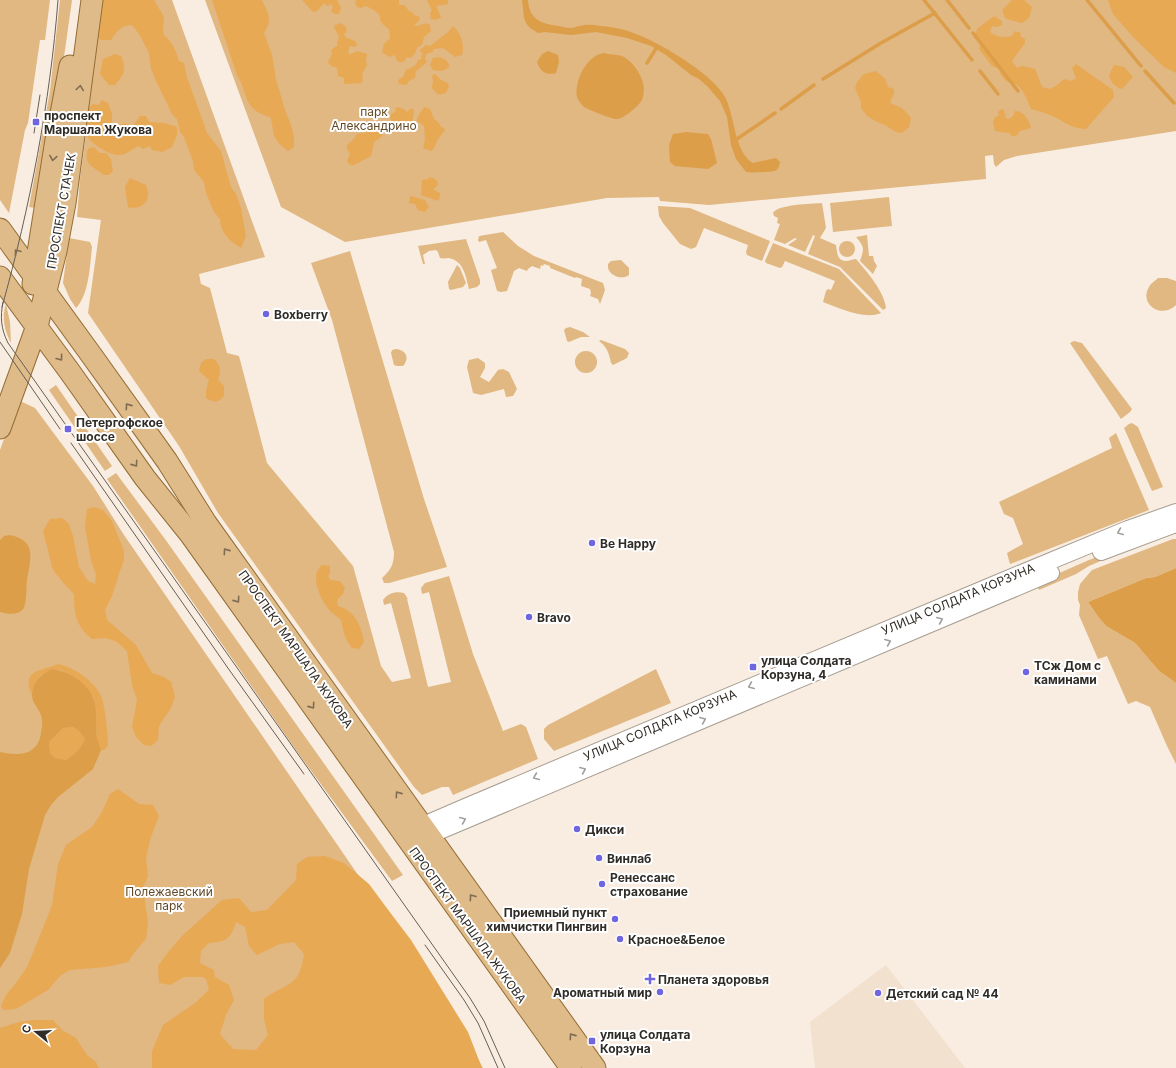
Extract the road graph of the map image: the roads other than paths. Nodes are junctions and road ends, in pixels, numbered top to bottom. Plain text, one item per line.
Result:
1 (79, 0) edge
2 (92, 0) edge
3 (0, 228) edge
4 (0, 277) edge
5 (40, 284) junction
6 (32, 320) junction
7 (0, 395) edge
8 (0, 428) edge
9 (1176, 512) edge
10 (1176, 524) edge
11 (418, 834) junction
12 (571, 1068) edge
13 (595, 1068) edge

1 -> 5 main road, ПРОСПЕКТ СТАЧЕК
5 -> 2 main road, ПРОСПЕКТ СТАЧЕК
5 -> 3 main road, ПРОСПЕКТ МАРШАЛА ЖУКОВА
4 - 6 main road, ПРОСПЕКТ МАРШАЛА ЖУКОВА
5 - 6 main road, ПРОСПЕКТ СТАЧЕК
11 -> 5 main road, ПРОСПЕКТ МАРШАЛА ЖУКОВА
6 - 7 main road
6 - 8 main road
6 -> 11 main road, ПРОСПЕКТ МАРШАЛА ЖУКОВА
9 -> 11 street, УЛИЦА СОЛДАТА КОРЗУНА
11 -> 10 street, УЛИЦА СОЛДАТА КОРЗУНА
11 - 12 main road, ПРОСПЕКТ МАРШАЛА ЖУКОВА
13 -> 11 main road, ПРОСПЕКТ МАРШАЛА ЖУКОВА

